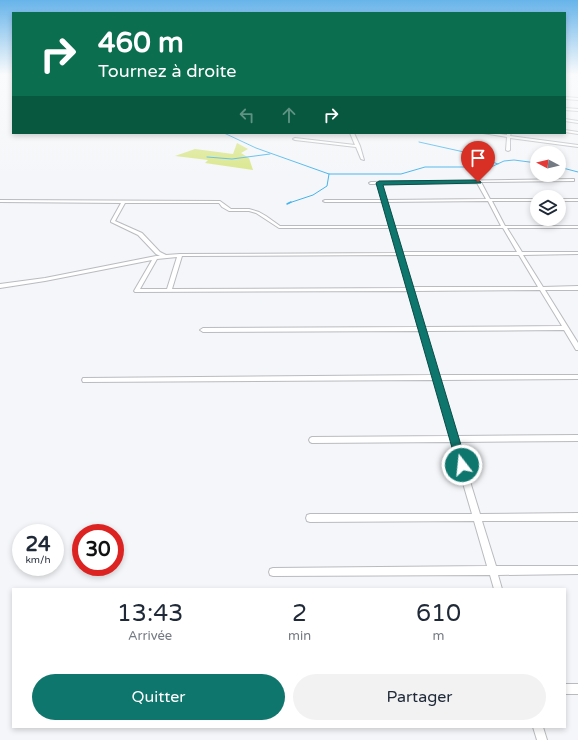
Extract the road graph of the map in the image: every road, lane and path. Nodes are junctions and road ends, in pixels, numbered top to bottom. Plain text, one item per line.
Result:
1 (566, 120) edge
2 (578, 122) edge
3 (566, 131) edge
4 (578, 133) edge
5 (352, 134) edge
6 (497, 134) edge
7 (509, 135) edge
8 (295, 139) dead end
9 (358, 146) junction
10 (578, 146) edge
11 (508, 150) dead end
12 (363, 159) dead end
13 (573, 180) dead end
14 (478, 182) junction
15 (371, 183) dead end
16 (379, 183) junction
17 (530, 200) edge
18 (566, 200) edge
19 (578, 200) edge
20 (0, 201) edge
21 (325, 201) dead end
22 (385, 201) junction
23 (490, 201) junction
24 (123, 202) junction
25 (504, 227) junction
26 (578, 227) edge
27 (391, 228) junction
28 (578, 253) edge
29 (522, 254) junction
30 (180, 255) junction
31 (400, 255) junction
32 (166, 256) junction
33 (156, 258) junction
34 (0, 286) edge
35 (542, 288) junction
36 (578, 288) edge
37 (411, 289) junction
38 (169, 290) junction
39 (566, 328) junction
40 (422, 329) junction
41 (203, 330) dead end
42 (571, 337) junction
43 (578, 337) edge
44 (578, 348) edge
45 (578, 377) edge
46 (437, 378) junction
47 (85, 380) dead end
48 (578, 438) edge
49 (454, 439) junction
50 (312, 440) dead end
51 (578, 517) edge
52 (310, 518) dead end
53 (477, 518) junction
54 (492, 570) junction
55 (578, 570) edge
56 (273, 572) dead end
57 (498, 588) edge
58 (566, 689) edge
59 (578, 689) edge
60 (538, 728) edge
61 (542, 740) edge

1 - 2 street
3 - 4 street
5 - 9 street
6 - 7 street
7 - 10 street
7 - 11 street
8 - 9 street
9 - 12 street
13 - 14 street
14 - 16 street
14 - 23 street
15 - 16 street
16 - 22 street
17 - 23 street
18 - 19 street
20 - 24 street
21 - 22 street
22 - 23 street
22 - 27 street
23 - 25 street
24 - 27 street
24 - 32 street
25 - 26 street
25 - 27 street
25 - 29 street
27 - 31 street
28 - 29 street
29 - 31 street
29 - 35 street
30 - 31 street
30 - 32 street
30 - 38 street
31 - 37 street
32 - 33 street
33 - 34 street
33 - 38 street
35 - 36 street
35 - 37 street
35 - 39 street
37 - 38 street
37 - 40 street
39 - 40 street
39 - 42 street
40 - 41 street
40 - 46 street
42 - 43 street
42 - 44 street
45 - 46 street
46 - 47 street
46 - 49 street
48 - 49 street
49 - 50 street
49 - 53 street
51 - 53 street
52 - 53 street
53 - 54 street
54 - 55 street
54 - 56 street
54 - 57 street
58 - 59 street
60 - 61 street

